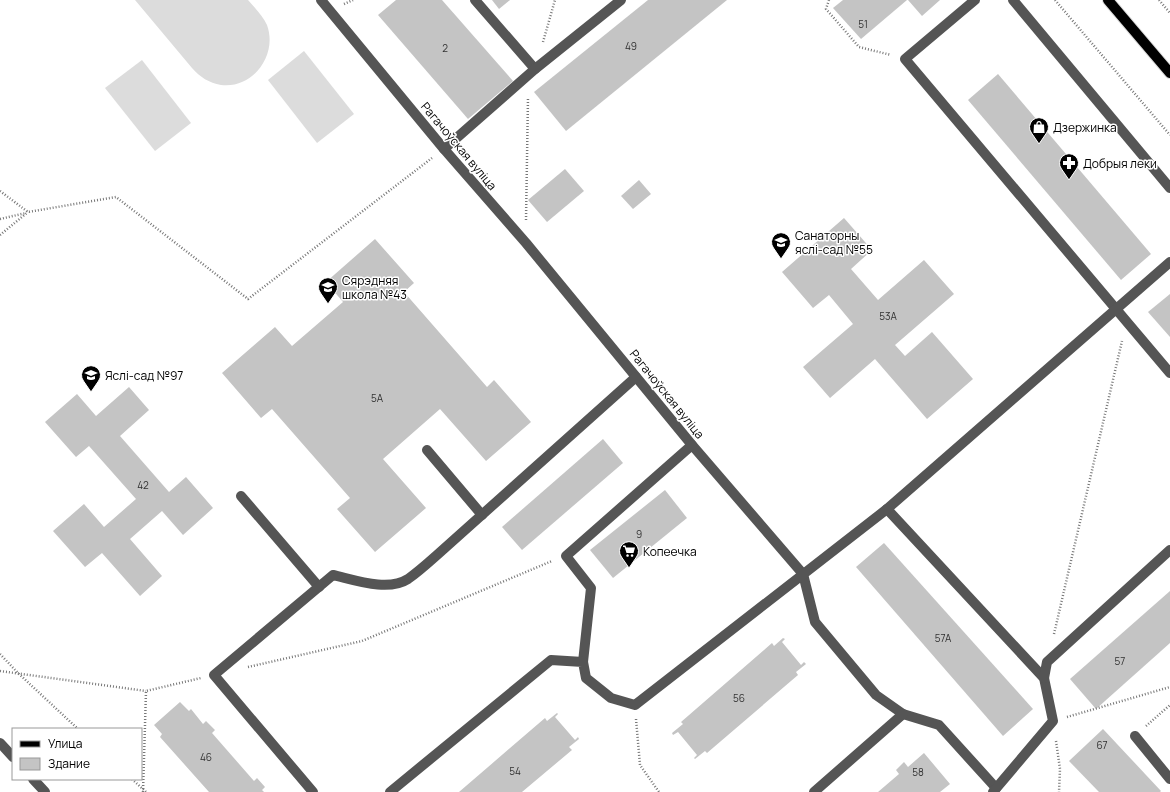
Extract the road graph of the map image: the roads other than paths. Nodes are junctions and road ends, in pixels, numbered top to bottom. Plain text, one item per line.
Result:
1 (321, 0) edge
2 (475, 0) edge
3 (621, 0) edge
4 (975, 0) edge
5 (1013, 0) edge
6 (1108, 0) edge
7 (535, 69) junction
8 (1170, 73) edge
9 (444, 149) junction
10 (1170, 188) edge
11 (1170, 262) edge
12 (1116, 309) junction
13 (1170, 373) edge
14 (636, 377) junction
15 (692, 445) junction
16 (427, 450) dead end
17 (241, 496) dead end
18 (887, 509) junction
19 (482, 515) junction
20 (1170, 550) edge
21 (803, 574) junction
22 (319, 587) junction
23 (583, 662) junction
24 (1044, 678) junction
25 (903, 714) junction
26 (1135, 736) road end
27 (0, 743) edge
28 (12, 756) edge
29 (1170, 779) edge
30 (34, 780) edge
31 (995, 790) edge
32 (45, 792) edge
33 (313, 792) edge
34 (390, 792) edge
35 (814, 792) edge

1 - 9 street, Рагачоўская вуліца
2 - 7 street
3 - 7 street
4 - 12 street
5 - 10 street
6 - 8 main road
7 - 9 street
9 - 14 street, Рагачоўская вуліца
11 - 12 street
12 - 13 street
12 - 18 street
14 - 15 street, Рагачоўская вуліца
14 - 19 street
15 - 21 street, Рагачоўская вуліца
15 - 23 street
16 - 19 street
17 - 22 street
18 - 21 street
18 - 24 street
19 - 22 street
20 - 24 street
21 - 23 street
21 - 25 street, Рагачоўская вуліца
22 - 33 street
23 - 34 street
24 - 31 street
25 - 31 street, Рагачоўская вуліца
25 - 35 street
26 - 29 street
27 - 28 street
30 - 32 street

